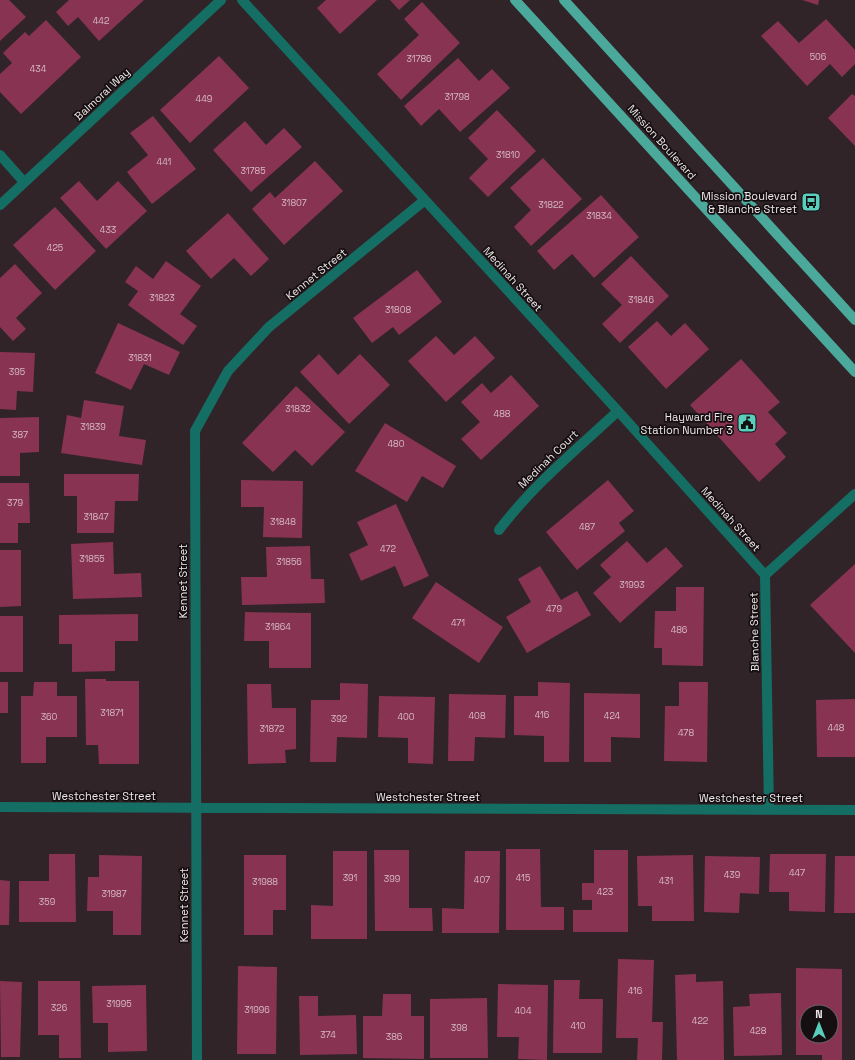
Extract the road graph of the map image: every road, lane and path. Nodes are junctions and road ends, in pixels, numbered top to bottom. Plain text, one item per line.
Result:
1 (221, 0) edge
2 (242, 0) edge
3 (515, 0) edge
4 (564, 0) edge
5 (0, 155) edge
6 (24, 182) junction
7 (425, 200) junction
8 (0, 205) edge
9 (855, 320) edge
10 (855, 372) edge
11 (618, 411) junction
12 (855, 494) edge
13 (499, 530) dead end
14 (765, 576) junction
15 (0, 808) edge
16 (196, 808) junction
17 (769, 810) junction
18 (855, 810) edge
19 (197, 1060) edge

1 - 6 street, Balmoral Way
2 - 7 street, Medinah Street
3 - 10 main road, Mission Boulevard
4 - 9 main road, Mission Boulevard
5 - 6 street
6 - 8 street, Balmoral Way
7 - 11 street, Medinah Street
7 - 16 street, Kennet Street
11 - 13 street, Medinah Court
11 - 14 street, Medinah Street
12 - 14 street
14 - 17 street, Blanche Street
15 - 16 street, Westchester Street
16 - 17 street, Westchester Street
16 - 19 street, Kennet Street
17 - 18 street, Westchester Street

